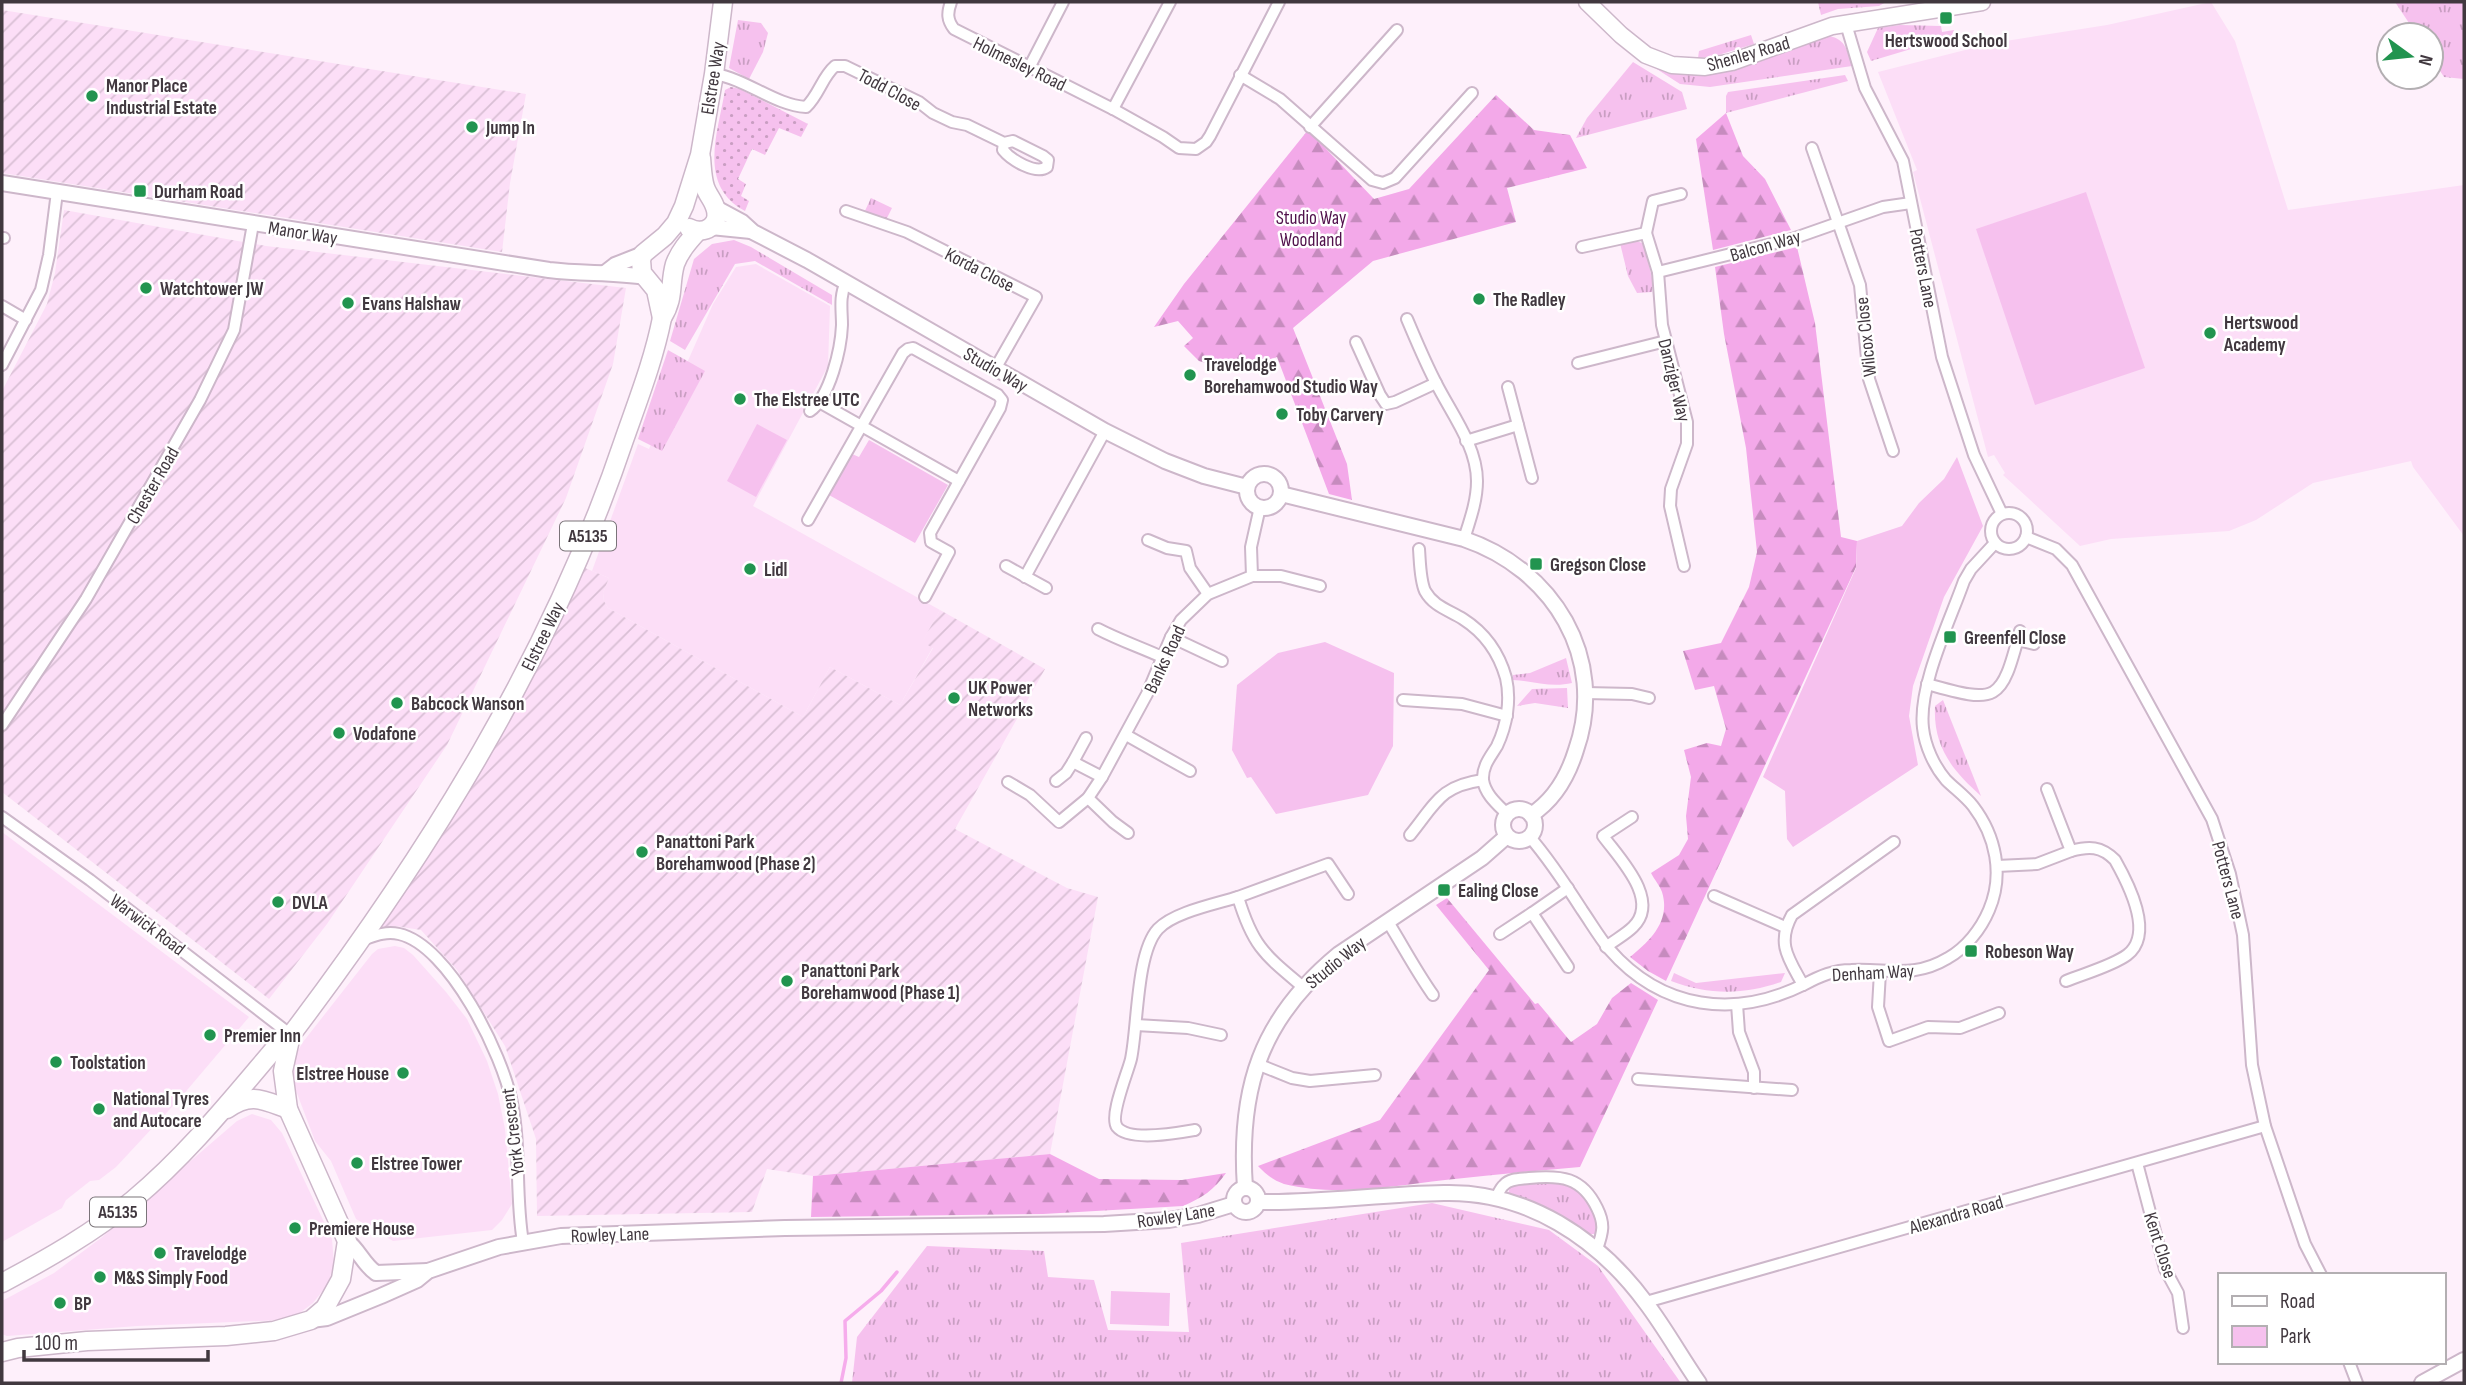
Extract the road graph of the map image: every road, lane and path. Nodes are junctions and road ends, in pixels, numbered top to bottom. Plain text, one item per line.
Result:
1 (723, 2) edge
2 (951, 2) edge
3 (1063, 2) edge
4 (1170, 2) edge
5 (1279, 2) edge
6 (1587, 2) edge
7 (1982, 2) edge
8 (1905, 8) edge
9 (1846, 24) junction
10 (1397, 30) dead end
11 (1030, 66) junction
12 (714, 74) junction
13 (1240, 75) junction
14 (1472, 93) dead end
15 (1113, 109) junction
16 (1310, 127) junction
17 (1004, 143) dead end
18 (1812, 148) dead end
19 (700, 155) junction
20 (2, 183) edge
21 (57, 192) junction
22 (1681, 194) dead end
23 (1911, 203) junction
24 (714, 205) junction
25 (683, 209) junction
26 (846, 211) dead end
27 (1839, 222) junction
28 (253, 224) junction
29 (704, 230) junction
30 (752, 232) junction
31 (1646, 233) junction
32 (1582, 247) dead end
33 (649, 251) junction
34 (675, 268) junction
35 (606, 272) junction
36 (1658, 272) junction
37 (648, 279) junction
38 (846, 282) junction
39 (2, 306) edge
40 (662, 318) junction
41 (1407, 319) dead end
42 (26, 320) junction
43 (1666, 341) junction
44 (1356, 342) dead end
45 (1578, 363) dead end
46 (2, 365) edge
47 (995, 369) junction
48 (1436, 383) junction
49 (1508, 387) dead end
50 (819, 402) junction
51 (810, 411) dead end
52 (1518, 425) junction
53 (862, 426) junction
54 (1105, 431) junction
55 (1466, 441) junction
56 (1894, 451) dead end
57 (1532, 478) dead end
58 (959, 481) junction
59 (1247, 487) junction
60 (1281, 494) junction
61 (1260, 508) junction
62 (2001, 514) junction
63 (808, 520) dead end
64 (2026, 537) junction
65 (1464, 539) junction
66 (1148, 540) dead end
67 (1995, 543) junction
68 (1419, 549) dead end
69 (1006, 566) dead end
70 (1685, 566) dead end
71 (1252, 576) junction
72 (1025, 577) junction
73 (1320, 586) dead end
74 (1046, 588) dead end
75 (1208, 594) junction
76 (925, 597) dead end
77 (1098, 629) dead end
78 (1171, 637) junction
79 (2034, 644) dead end
80 (1162, 657) junction
81 (1222, 661) dead end
82 (1927, 684) junction
83 (1585, 693) junction
84 (1649, 698) dead end
85 (1403, 700) dead end
86 (1507, 716) junction
87 (2, 725) edge
88 (1126, 735) junction
89 (1086, 738) dead end
90 (1073, 762) junction
91 (1190, 771) dead end
92 (1102, 777) junction
93 (1483, 780) junction
94 (1056, 781) dead end
95 (1008, 782) dead end
96 (2047, 789) dead end
97 (1088, 798) junction
98 (1507, 814) junction
99 (1531, 815) junction
100 (2, 817) edge
101 (1632, 817) dead end
102 (1128, 833) dead end
103 (1410, 835) dead end
104 (1507, 836) junction
105 (1530, 836) junction
106 (1894, 842) dead end
107 (2071, 851) junction
108 (1997, 866) junction
109 (1568, 888) junction
110 (1348, 894) dead end
111 (1714, 896) dead end
112 (1238, 897) junction
113 (1532, 914) junction
114 (1388, 922) junction
115 (1785, 927) junction
116 (1500, 934) dead end
117 (364, 935) junction
118 (1606, 947) junction
119 (1568, 967) dead end
120 (1880, 972) junction
121 (2066, 981) dead end
122 (1803, 985) junction
123 (1303, 987) junction
124 (1433, 995) dead end
125 (1737, 1004) junction
126 (1999, 1013) dead end
127 (1136, 1024) junction
128 (291, 1035) junction
129 (1221, 1035) dead end
130 (1257, 1064) junction
131 (1375, 1075) dead end
132 (1639, 1079) dead end
133 (1754, 1088) junction
134 (1792, 1090) dead end
135 (288, 1109) junction
136 (216, 1117) junction
137 (2266, 1126) junction
138 (1195, 1130) dead end
139 (2137, 1163) junction
140 (1245, 1188) junction
141 (1495, 1199) junction
142 (1258, 1202) junction
143 (1234, 1204) junction
144 (347, 1241) junction
145 (523, 1242) junction
146 (1597, 1249) junction
147 (428, 1270) junction
148 (2320, 1273) edge
149 (2, 1283) edge
150 (1646, 1302) junction
151 (310, 1320) junction
152 (2183, 1328) dead end
153 (7, 1348) edge
154 (2464, 1360) edge
155 (2350, 1364) edge
156 (2359, 1382) edge
157 (1699, 1383) edge
158 (2422, 1383) edge

1 - 12 main road, Elstree Way
2 - 11 street, Holmesley Road
3 - 11 street
4 - 15 street
5 - 13 street, Holmesley Road
6 - 9 main road, Shenley Road
7 - 8 main road, Shenley Road
8 - 9 main road, Shenley Road
9 - 23 street, Potters Lane
10 - 16 street
11 - 15 street, Holmesley Road
12 - 17 street, Todd Close
12 - 19 main road, Elstree Way
13 - 15 street, Holmesley Road
13 - 16 street
14 - 16 street
18 - 27 street, Wilcox Close
19 - 24 main road, Elstree Way
19 - 25 main road, Elstree Way
20 - 21 street, Manor Way
21 - 28 street, Manor Way
21 - 42 street
22 - 31 street
23 - 27 street, Balcon Way
23 - 62 street, Potters Lane
24 - 25 main road
24 - 29 main road, Elstree Way / A5135
24 - 30 street, Studio Way
25 - 29 main road
25 - 33 main road, Elstree Way
26 - 47 street, Korda Close
27 - 36 street, Balcon Way
27 - 56 street, Wilcox Close
28 - 35 street, Manor Way
28 - 87 street, Chester Road
29 - 30 street, Studio Way
29 - 34 main road, Elstree Way / A5135
30 - 38 street, Studio Way
31 - 32 street
31 - 36 street
33 - 34 main road
33 - 35 street, Manor Way
33 - 37 main road
34 - 37 main road
34 - 40 main road, Elstree Way / A5135
35 - 37 street, Manor Way
36 - 43 street, Danziger Way
37 - 40 main road
38 - 47 street, Studio Way
38 - 50 street
39 - 42 street
40 - 117 main road, Elstree Way / A5135
41 - 48 street
42 - 46 street
43 - 45 street
43 - 70 street, Danziger Way
44 - 48 street
47 - 54 street, Studio Way
48 - 55 street
49 - 52 street
50 - 51 street
50 - 53 street
52 - 55 street
52 - 57 street
53 - 58 street
53 - 58 street
53 - 63 street
54 - 59 street, Studio Way
54 - 72 street
55 - 65 street
58 - 76 street
59 - 60 street
59 - 61 street
60 - 61 street
60 - 65 street
61 - 71 street
62 - 64 street
62 - 67 street
64 - 67 street
64 - 137 street, Potters Lane
65 - 83 street
66 - 75 street
67 - 82 street, Denham Way
68 - 86 street
69 - 72 street
71 - 73 street
71 - 75 street, Banks Road
72 - 74 street
75 - 78 street, Banks Road
77 - 80 street
78 - 80 street, Banks Road
78 - 81 street
79 - 82 street
80 - 88 street, Banks Road
82 - 108 street, Denham Way
83 - 84 street
83 - 99 street
85 - 86 street
86 - 93 street
88 - 91 street
88 - 92 street, Banks Road
89 - 90 street
90 - 92 street
90 - 94 street
92 - 97 street, Banks Road
93 - 98 street
93 - 103 street
95 - 97 street, Banks Road
96 - 107 street
97 - 102 street
98 - 99 street
98 - 104 street
99 - 105 street
100 - 128 street, Warwick Road
101 - 118 street
104 - 105 street
104 - 114 street, Studio Way
105 - 109 street, Denham Way
106 - 115 street
107 - 108 street
107 - 121 street
108 - 120 street, Denham Way
109 - 113 street
109 - 118 street, Denham Way
110 - 112 street
111 - 115 street
112 - 123 street
112 - 127 street
113 - 116 street
113 - 119 street
114 - 123 street, Studio Way
114 - 124 street
115 - 122 street
117 - 128 main road, A5135
117 - 145 street, York Crescent
118 - 125 street, Denham Way
120 - 122 street, Denham Way
120 - 126 street
122 - 125 street, Denham Way
123 - 130 street, Studio Way
125 - 133 street
127 - 129 street
127 - 138 street
128 - 135 main road, A5135
128 - 136 main road, A5135
130 - 131 street
130 - 140 street, Studio Way
132 - 133 street
133 - 134 street
135 - 136 main road, A5135
135 - 144 main road, A5135
136 - 149 main road, A5135
137 - 139 street, Alexandra Road
137 - 148 street, Potters Lane
139 - 150 street, Alexandra Road
139 - 152 street, Kent Close
140 - 142 street
140 - 143 street
141 - 142 street
141 - 146 street
141 - 146 street
142 - 143 street
143 - 145 street, Rowley Lane
144 - 147 street
144 - 151 main road
145 - 147 street, Rowley Lane
146 - 150 street
147 - 151 street, Rowley Lane
150 - 157 street
151 - 153 main road, Rowley Lane
154 - 158 street
155 - 156 street

